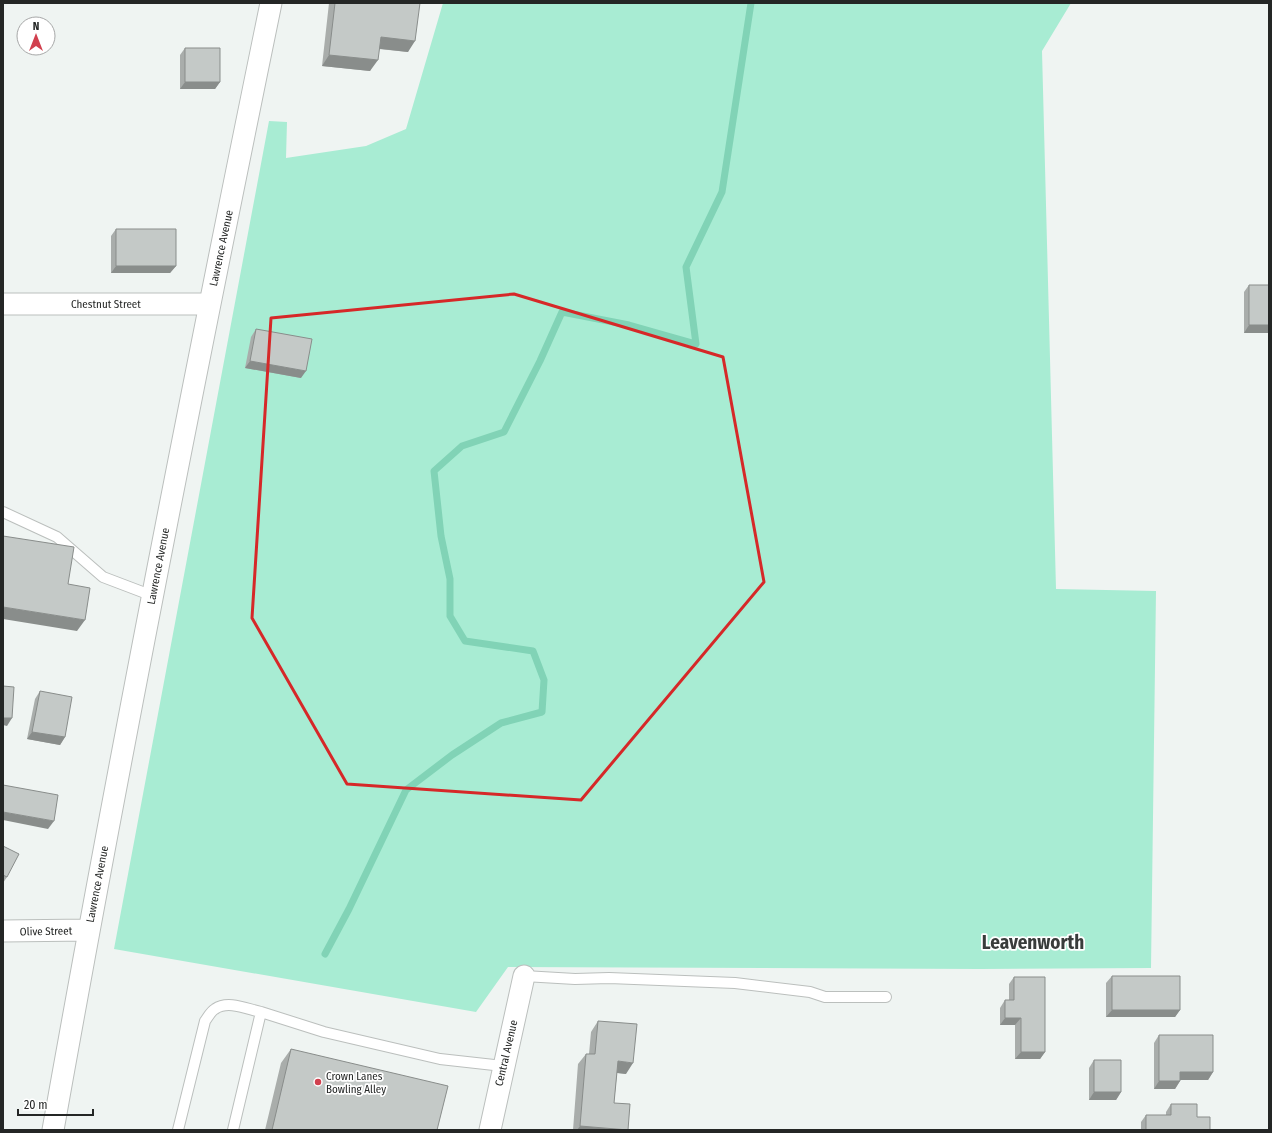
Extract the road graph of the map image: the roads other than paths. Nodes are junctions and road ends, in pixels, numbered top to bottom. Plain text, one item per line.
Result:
1 (270, 3) edge
2 (3, 304) edge
3 (209, 304) junction
4 (3, 512) edge
5 (153, 596) junction
6 (88, 930) junction
7 (3, 931) edge
8 (524, 976) joint
9 (886, 997) dead end
10 (261, 1012) junction
11 (503, 1066) junction
12 (53, 1130) edge
13 (178, 1130) edge
14 (233, 1130) edge
15 (490, 1130) edge

1 - 3 street, Lawrence Avenue
2 - 3 street, Chestnut Street
3 - 5 street, Lawrence Avenue
4 - 5 lane
5 - 6 street, Lawrence Avenue
6 - 7 street, Olive Street
6 - 12 street, Lawrence Avenue
8 - 9 lane
8 - 11 street, Central Avenue
10 - 11 lane
10 - 13 lane
10 - 14 lane
11 - 15 street, Central Avenue

